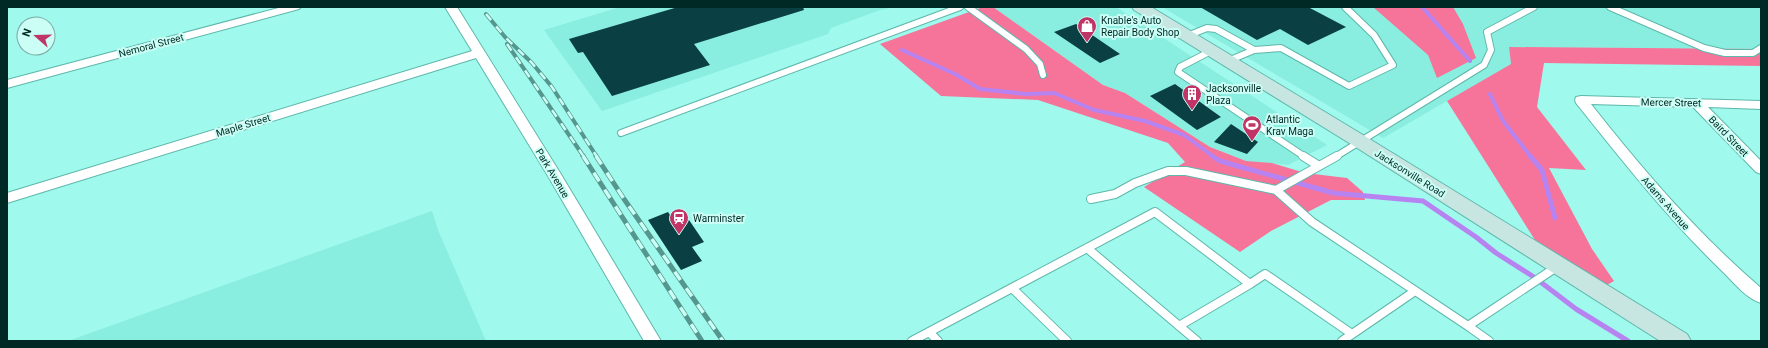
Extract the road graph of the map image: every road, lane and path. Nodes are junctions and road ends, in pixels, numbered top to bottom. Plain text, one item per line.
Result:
1 (295, 7) edge
2 (451, 7) edge
3 (960, 7) edge
4 (968, 7) edge
5 (1140, 7) edge
6 (1345, 7) edge
7 (1532, 7) edge
8 (1610, 7) edge
9 (1187, 36) junction
10 (1761, 48) edge
11 (1254, 50) junction
12 (1211, 51) junction
13 (480, 53) junction
14 (1228, 61) junction
15 (1044, 75) dead end
16 (7, 84) edge
17 (1581, 100) joint
18 (1696, 103) junction
19 (1761, 105) edge
20 (621, 132) dead end
21 (1361, 142) junction
22 (1319, 166) junction
23 (1761, 169) edge
24 (1276, 190) junction
25 (7, 198) edge
26 (1091, 199) dead end
27 (1087, 248) junction
28 (1558, 266) junction
29 (1250, 284) junction
30 (1012, 288) junction
31 (1415, 291) junction
32 (1761, 297) edge
33 (1179, 326) junction
34 (1468, 326) junction
35 (929, 332) junction
36 (1352, 334) junction
37 (653, 341) edge
38 (912, 341) edge
39 (938, 341) edge
40 (1067, 341) edge
41 (1197, 341) edge
42 (1342, 341) edge
43 (1489, 341) edge
44 (1679, 341) edge

1 - 16 street, Nemoral Street
2 - 13 street, Park Avenue
3 - 20 lane
4 - 15 lane
5 - 9 main road, Jacksonville Road
6 - 11 lane
7 - 21 lane
8 - 10 lane
9 - 11 lane
9 - 12 main road, Jacksonville Road
11 - 14 lane
12 - 14 main road, Jacksonville Road
12 - 22 lane
13 - 25 street, Maple Street
13 - 37 street, Park Avenue
14 - 21 main road, Jacksonville Road
17 - 18 street, Mercer Street
17 - 32 street, Adams Avenue
18 - 19 street, Mercer Street
18 - 23 street, Baird Street
21 - 22 lane
21 - 28 main road, Jacksonville Road
22 - 24 lane
24 - 26 lane
24 - 31 lane
27 - 29 lane
27 - 30 lane
27 - 33 lane
28 - 34 lane
28 - 44 main road, Jacksonville Road
29 - 33 lane
29 - 36 lane
30 - 35 lane
30 - 40 lane
31 - 34 lane
31 - 36 lane
33 - 41 lane
34 - 43 lane
35 - 38 lane
35 - 39 lane
36 - 42 lane

